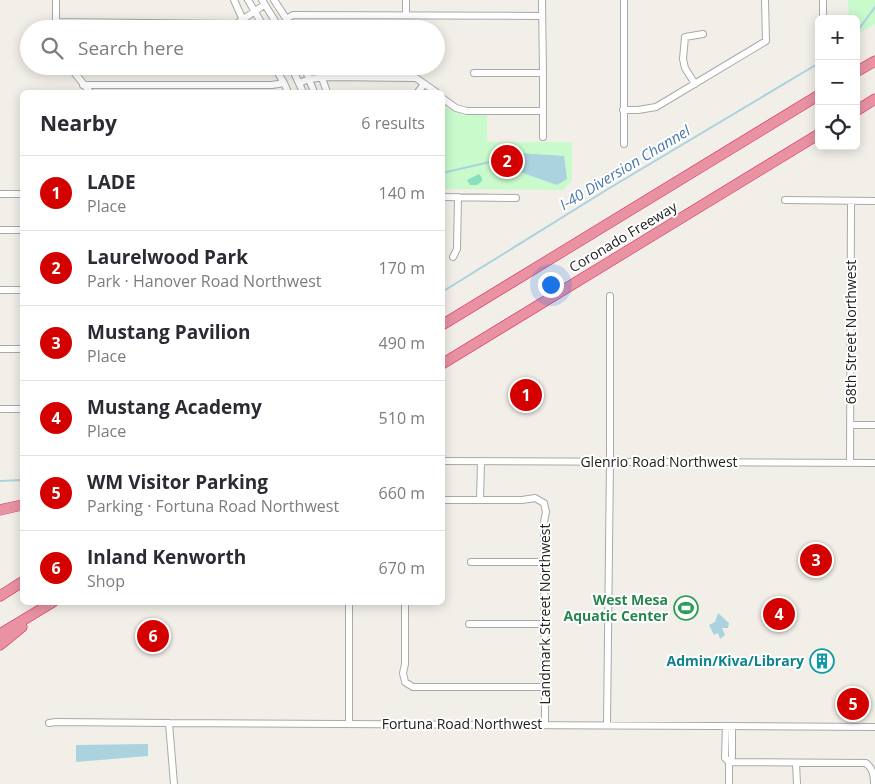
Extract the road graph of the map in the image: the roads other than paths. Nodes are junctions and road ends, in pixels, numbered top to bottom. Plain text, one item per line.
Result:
1 (56, 0) edge
2 (234, 0) edge
3 (248, 0) edge
4 (274, 0) edge
5 (406, 0) edge
6 (542, 0) edge
7 (624, 0) edge
8 (765, 0) edge
9 (823, 0) edge
10 (263, 3) edge
11 (254, 12) junction
12 (406, 15) junction
13 (823, 15) edge
14 (542, 16) junction
15 (286, 19) joint
16 (56, 20) edge
17 (243, 20) joint
18 (259, 20) edge
19 (274, 20) edge
20 (703, 34) dead end
21 (875, 60) edge
22 (860, 69) edge
23 (474, 73) dead end
24 (543, 73) junction
25 (76, 75) edge
26 (279, 75) edge
27 (295, 75) edge
28 (307, 75) edge
29 (320, 75) edge
30 (322, 78) junction
31 (309, 79) junction
32 (284, 83) junction
33 (299, 83) junction
34 (424, 84) junction
35 (695, 84) junction
36 (84, 85) junction
37 (88, 90) edge
38 (287, 90) edge
39 (302, 90) edge
40 (313, 90) edge
41 (326, 90) edge
42 (420, 90) edge
43 (433, 90) edge
44 (815, 98) edge
45 (875, 99) edge
46 (445, 100) edge
47 (860, 108) edge
48 (623, 110) junction
49 (543, 111) junction
50 (815, 136) edge
51 (543, 137) dead end
52 (624, 144) dead end
53 (0, 194) edge
54 (20, 194) edge
55 (445, 197) edge
56 (458, 197) junction
57 (516, 198) dead end
58 (785, 200) dead end
59 (851, 201) junction
60 (875, 201) edge
61 (0, 230) edge
62 (20, 230) edge
63 (453, 257) dead end
64 (0, 290) edge
65 (20, 290) edge
66 (610, 296) dead end
67 (445, 323) edge
68 (0, 348) edge
69 (20, 349) edge
70 (445, 362) edge
71 (0, 408) edge
72 (20, 409) edge
73 (851, 425) junction
74 (875, 425) edge
75 (445, 461) edge
76 (481, 462) junction
77 (610, 462) junction
78 (850, 463) junction
79 (875, 463) edge
80 (445, 500) edge
81 (480, 500) junction
82 (20, 505) edge
83 (0, 510) edge
84 (471, 562) dead end
85 (544, 562) junction
86 (20, 583) edge
87 (0, 596) edge
88 (50, 605) edge
89 (349, 605) edge
90 (405, 605) edge
91 (469, 624) dead end
92 (544, 624) junction
93 (0, 634) edge
94 (0, 645) edge
95 (544, 686) junction
96 (50, 723) dead end
97 (169, 723) junction
98 (349, 724) junction
99 (545, 725) junction
100 (607, 725) junction
101 (729, 726) junction
102 (875, 727) edge
103 (729, 762) junction
104 (796, 763) junction
105 (174, 784) edge
106 (729, 784) edge
107 (797, 784) edge
108 (874, 784) edge

1 - 16 street
2 - 17 street
3 - 11 street
4 - 15 street
5 - 12 street
6 - 14 street
7 - 48 street
8 - 35 street
9 - 13 street
10 - 11 street
10 - 19 street
11 - 17 street
11 - 18 street
12 - 14 street
12 - 15 street
14 - 24 street
20 - 35 street
21 - 22 highway
23 - 24 street
24 - 49 street
25 - 36 street
26 - 32 street
27 - 33 street
28 - 31 street
29 - 30 street
30 - 31 street
30 - 34 street
30 - 41 street
31 - 33 street
31 - 40 street
32 - 36 street
32 - 38 street
33 - 39 street
34 - 42 street
34 - 43 street
35 - 48 street
36 - 37 street
44 - 67 highway, Coronado Freeway
45 - 47 highway
46 - 49 street
48 - 52 street
49 - 51 street
50 - 70 highway, Coronado Freeway
53 - 54 street
55 - 56 street
56 - 57 street
56 - 63 street
58 - 59 street
59 - 60 street
59 - 73 street, 68th Street Northwest
61 - 62 street
64 - 65 street
66 - 77 street
68 - 69 street
71 - 72 street
73 - 74 street
73 - 78 street, 68th Street Northwest
75 - 76 street, Glenrio Road Northwest
76 - 77 street, Glenrio Road Northwest
76 - 81 street
77 - 78 street, Glenrio Road Northwest
77 - 100 street
78 - 79 street, Glenrio Road Northwest
80 - 81 street
81 - 85 street, Landmark Street Northwest
82 - 83 highway
84 - 85 street
85 - 92 street, Landmark Street Northwest
86 - 87 highway
88 - 93 highway
88 - 94 highway
89 - 98 street
90 - 95 street
91 - 92 street
92 - 95 street, Landmark Street Northwest
95 - 99 street, Landmark Street Northwest
96 - 97 street, Fortuna Road Northwest
97 - 98 street, Fortuna Road Northwest
97 - 105 street
98 - 99 street, Fortuna Road Northwest
99 - 100 street, Fortuna Road Northwest
100 - 101 street, Fortuna Road Northwest
101 - 102 street, Fortuna Road Northwest
101 - 103 street
103 - 104 street
103 - 106 street
104 - 107 street
104 - 108 street

